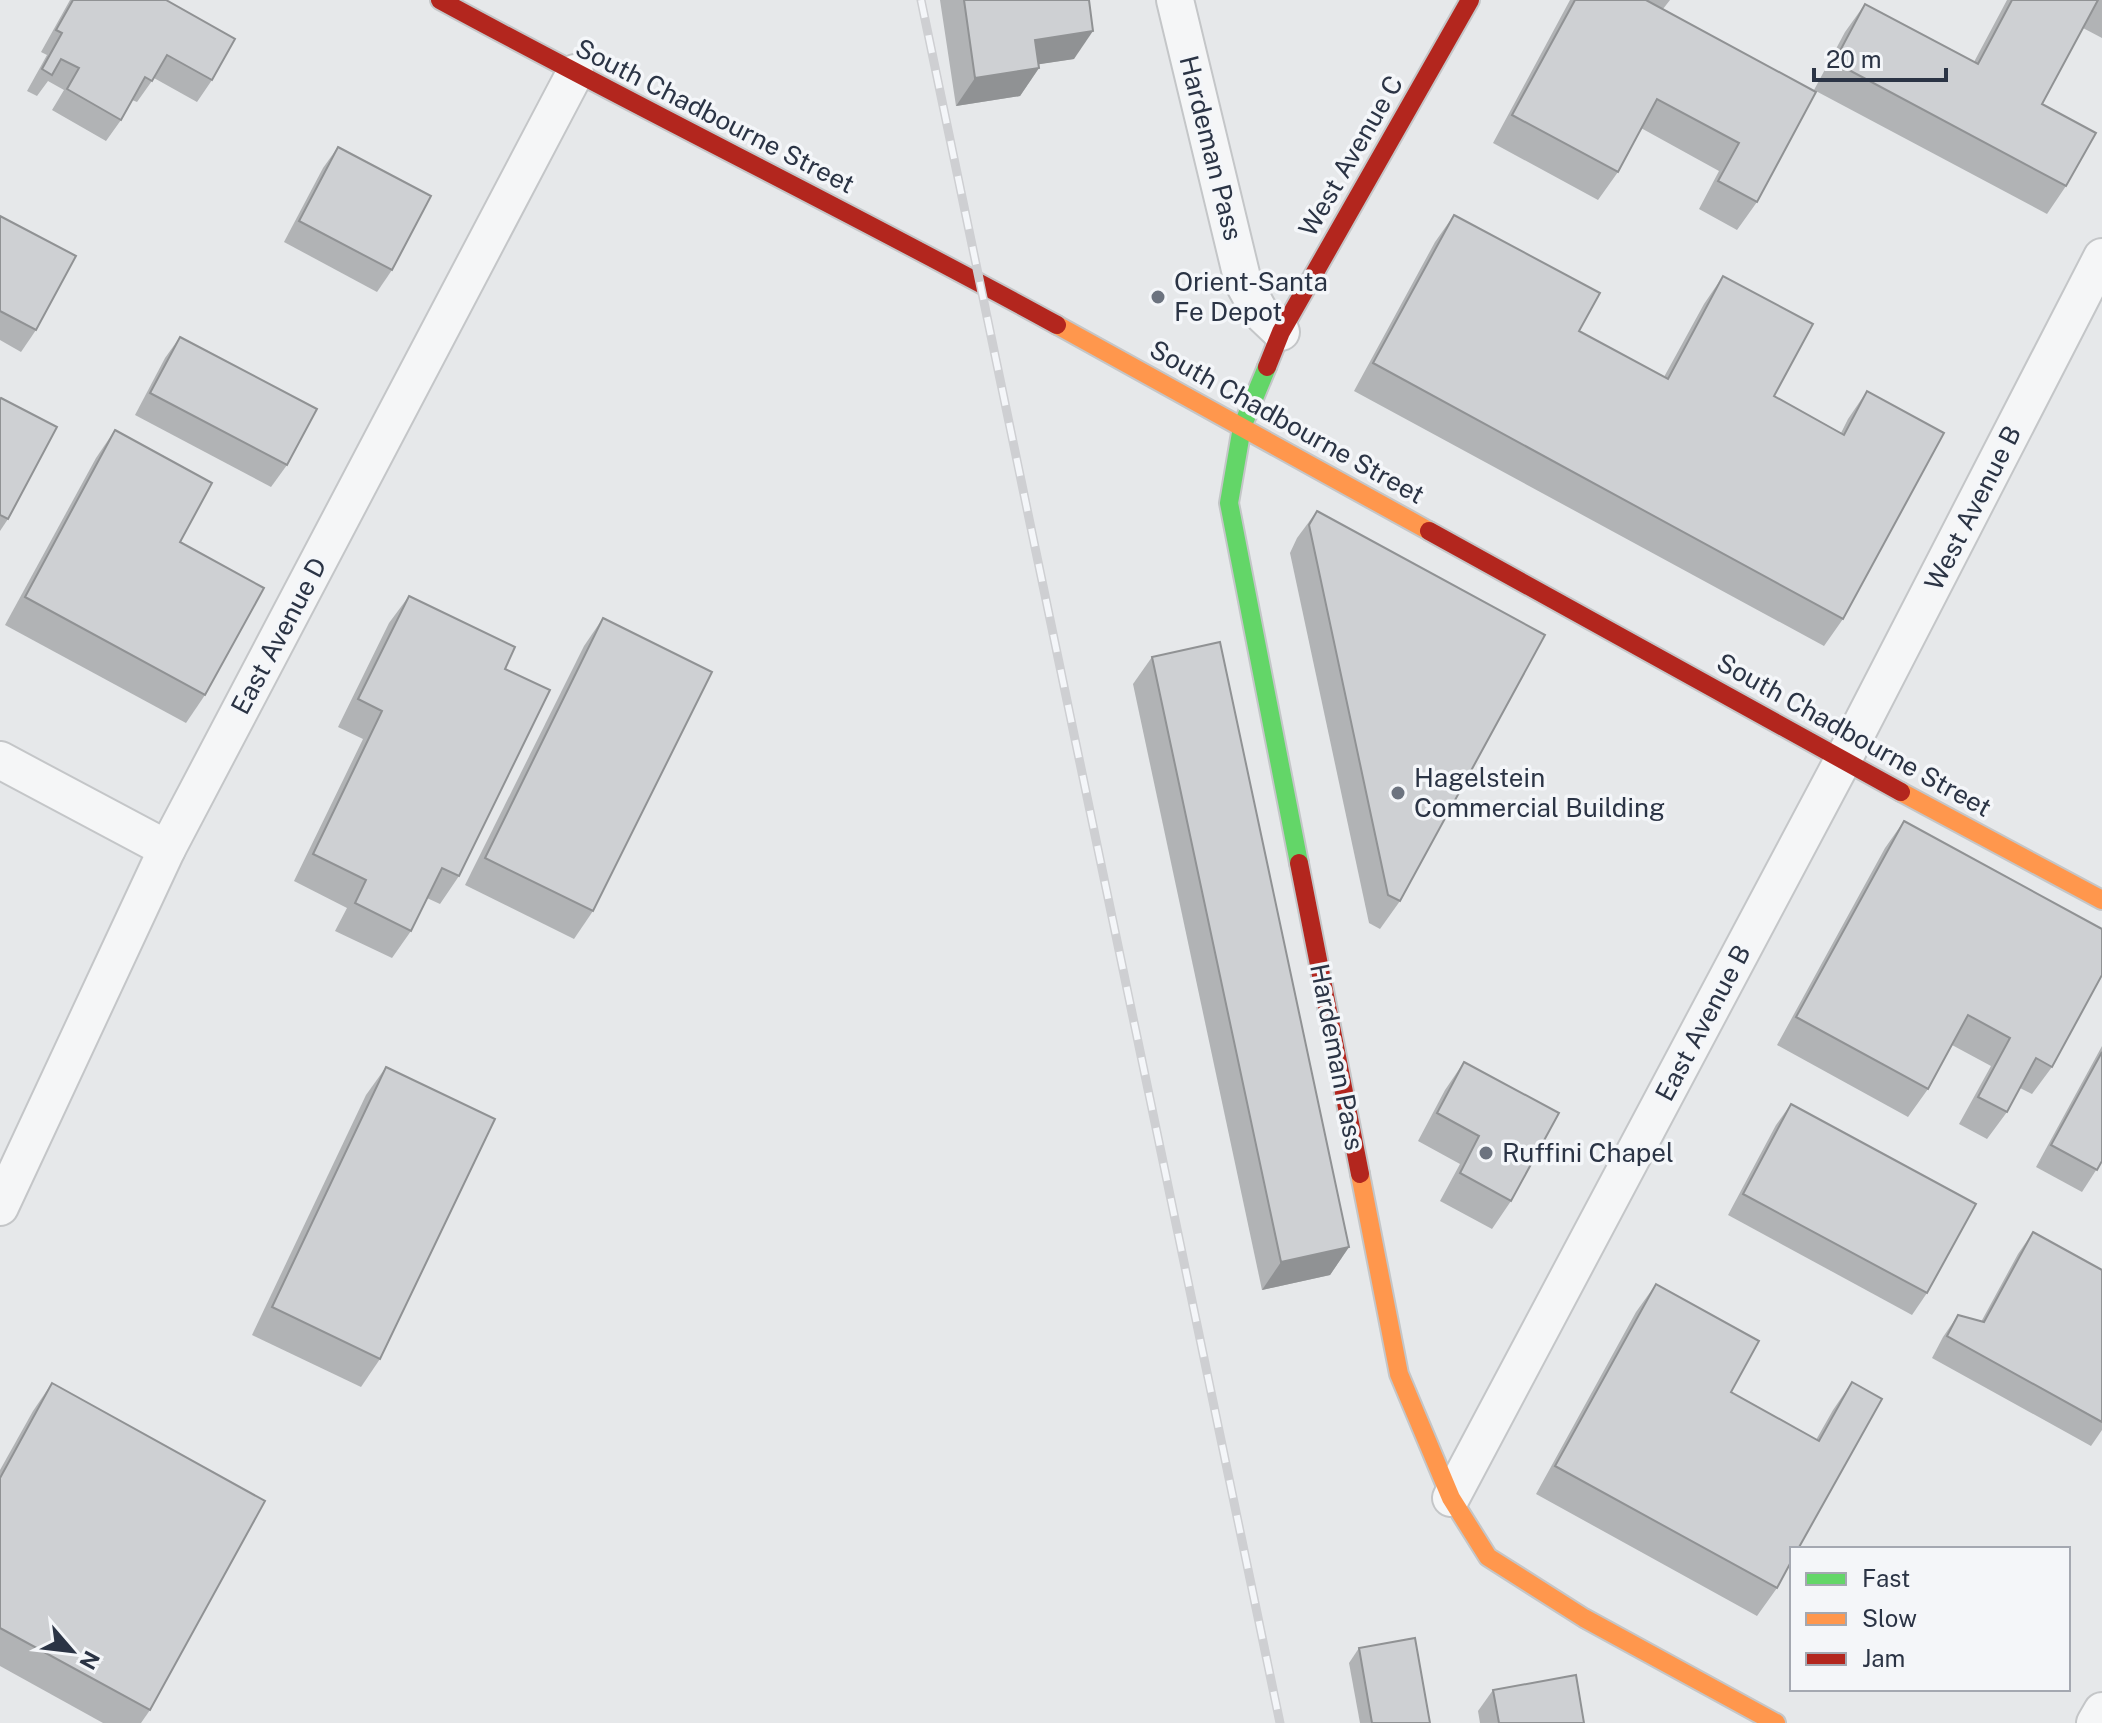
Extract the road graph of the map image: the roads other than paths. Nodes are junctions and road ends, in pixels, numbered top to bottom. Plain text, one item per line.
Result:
1 (440, 0) edge
2 (1175, 0) edge
3 (1470, 0) edge
4 (575, 73) junction
5 (2102, 257) edge
6 (1281, 332) junction
7 (1242, 427) junction
8 (0, 760) edge
9 (1843, 760) junction
10 (167, 849) junction
11 (2102, 900) edge
12 (0, 1207) edge
13 (1451, 1498) junction
14 (2102, 1711) edge
15 (1776, 1723) edge
16 (2095, 1723) edge

1 - 4 street, South Chadbourne Street
2 - 6 street, Hardeman Pass
3 - 6 street, West Avenue C
4 - 7 street, South Chadbourne Street
4 - 10 street, East Avenue D
5 - 9 street, West Avenue B
6 - 7 street, West Avenue C
7 - 9 street, South Chadbourne Street
7 - 13 street, Hardeman Pass
8 - 10 street
9 - 11 street, South Chadbourne Street
9 - 13 street, East Avenue B
10 - 12 street, East Avenue D
13 - 15 street, Hardeman Pass
14 - 16 street

